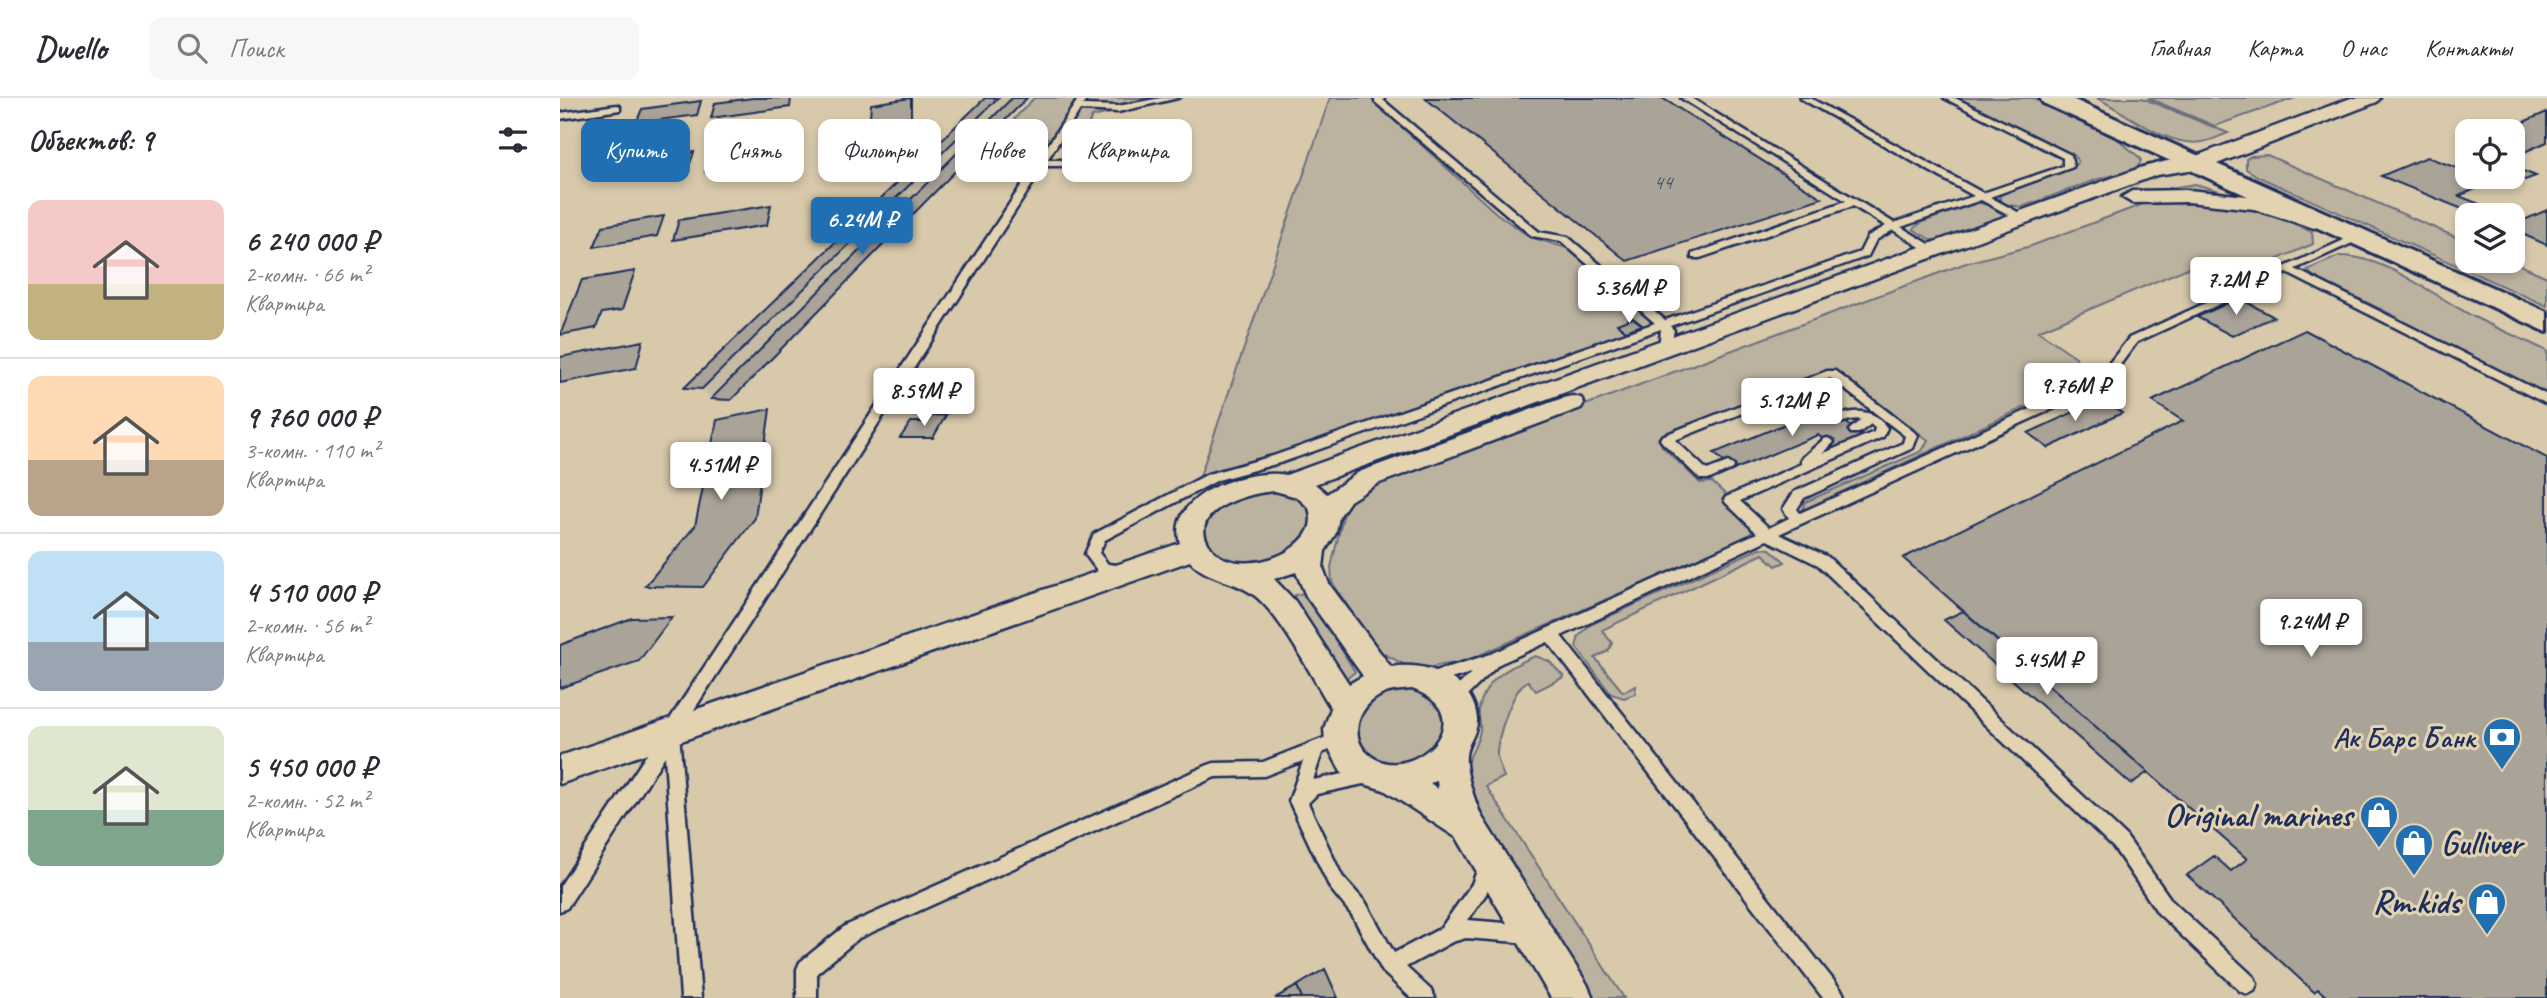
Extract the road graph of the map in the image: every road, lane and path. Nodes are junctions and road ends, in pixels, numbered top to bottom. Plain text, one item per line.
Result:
1 (1174, 98) edge
2 (1380, 98) edge
3 (1685, 98) edge
4 (1804, 98) edge
5 (1948, 98) edge
6 (2051, 98) edge
7 (2370, 98) edge
8 (1080, 102) edge
9 (617, 108) dead end
10 (560, 116) edge
11 (1048, 151) edge
12 (2196, 164) junction
13 (1028, 182) edge
14 (1982, 196) junction
15 (2132, 197) junction
16 (1854, 202) junction
17 (2022, 218) junction
18 (1894, 226) junction
19 (2357, 237) junction
20 (1932, 250) junction
21 (1696, 256) dead end
22 (2288, 270) junction
23 (1662, 323) junction
24 (2547, 323) edge
25 (1665, 349) junction
26 (2547, 400) edge
27 (1862, 415) junction
28 (1841, 419) dead end
29 (1855, 430) dead end
30 (1828, 442) dead end
31 (1728, 466) dead end
32 (1794, 472) junction
33 (1289, 484) junction
34 (1325, 516) junction
35 (1797, 519) junction
36 (1767, 534) junction
37 (1311, 548) junction
38 (1193, 549) junction
39 (1129, 571) junction
40 (1236, 573) junction
41 (1550, 633) junction
42 (1496, 659) junction
43 (1426, 680) junction
44 (1384, 681) junction
45 (1454, 698) junction
46 (1347, 707) junction
47 (671, 731) junction
48 (1327, 744) junction
49 (1449, 754) junction
50 (560, 770) edge
51 (1383, 776) junction
52 (1298, 800) junction
53 (1469, 827) junction
54 (1489, 861) junction
55 (560, 902) edge
56 (1448, 934) junction
57 (1534, 934) junction
58 (1390, 965) junction
59 (2247, 984) dead end
60 (691, 998) edge
61 (807, 998) edge
62 (1425, 998) edge
63 (1573, 998) edge
64 (1835, 998) edge

1 - 8 lane
2 - 23 lane
3 - 16 lane
4 - 14 lane
5 - 14 lane
6 - 12 main road
7 - 12 street
8 - 11 lane
9 - 10 lane
12 - 15 street
12 - 17 street
12 - 19 main road
13 - 47 lane
14 - 17 lane
14 - 18 lane
15 - 19 street
15 - 34 street
16 - 18 lane
16 - 21 lane
17 - 20 street
18 - 20 lane
18 - 23 lane
19 - 22 lane
19 - 24 main road
20 - 25 street
22 - 26 lane
22 - 35 lane
23 - 25 lane
23 - 39 lane
25 - 33 street
27 - 28 lane
27 - 29 lane
27 - 32 lane
30 - 32 lane
31 - 35 lane
32 - 36 lane
33 - 34 street
33 - 38 street
34 - 37 street
35 - 36 lane
36 - 41 lane
36 - 59 lane
37 - 40 street
37 - 44 street
38 - 39 street
38 - 40 street
39 - 47 street
40 - 46 street
41 - 42 lane
41 - 64 lane
42 - 43 lane
42 - 45 lane
43 - 44 street
43 - 45 street
44 - 46 street
45 - 49 street
46 - 48 street
47 - 50 street
47 - 55 lane
47 - 60 lane
48 - 51 street
48 - 52 lane
48 - 61 lane
49 - 51 street
49 - 53 street
51 - 52 lane
51 - 53 street
52 - 58 lane
53 - 54 street
54 - 56 lane
54 - 57 street
56 - 57 lane
56 - 58 lane
57 - 63 street
58 - 62 lane

